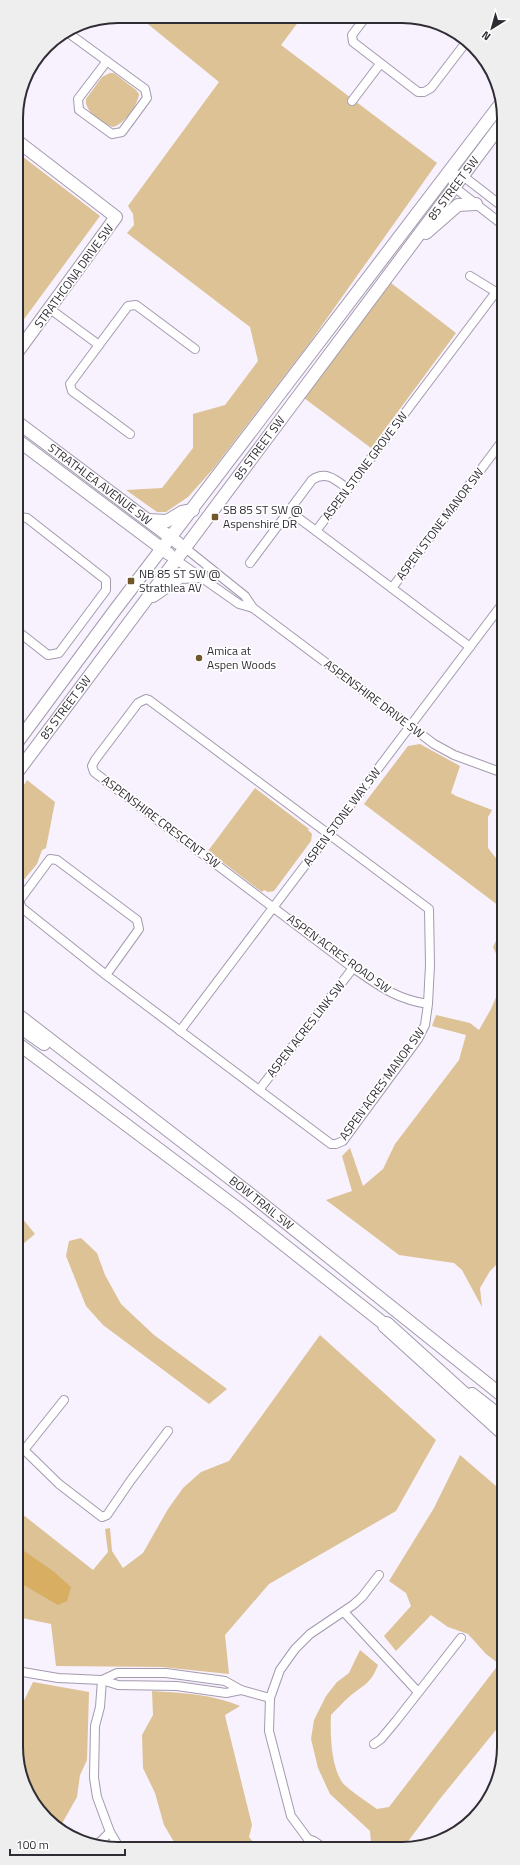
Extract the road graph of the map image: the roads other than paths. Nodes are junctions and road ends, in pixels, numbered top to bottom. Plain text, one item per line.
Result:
1 (361, 23) edge
2 (71, 35) edge
3 (463, 46) edge
4 (107, 61) junction
5 (380, 64) junction
6 (352, 101) dead end
7 (496, 110) edge
8 (497, 130) edge
9 (23, 145) edge
10 (450, 173) junction
11 (463, 176) junction
12 (454, 187) junction
13 (497, 202) edge
14 (476, 204) junction
15 (497, 220) edge
16 (415, 240) junction
17 (470, 276) dead end
18 (497, 292) edge
19 (497, 298) edge
20 (50, 309) junction
21 (23, 345) edge
22 (98, 345) junction
23 (195, 349) dead end
24 (23, 427) edge
25 (130, 434) dead end
26 (23, 444) edge
27 (497, 448) edge
28 (348, 489) junction
29 (193, 510) junction
30 (289, 511) junction
31 (23, 518) edge
32 (148, 520) junction
33 (316, 531) junction
34 (172, 538) junction
35 (184, 547) junction
36 (163, 550) junction
37 (175, 559) junction
38 (250, 563) dead end
39 (201, 576) junction
40 (392, 588) junction
41 (144, 602) junction
42 (253, 608) junction
43 (497, 611) edge
44 (23, 635) edge
45 (470, 647) junction
46 (410, 726) junction
47 (23, 735) edge
48 (23, 765) edge
49 (497, 771) edge
50 (328, 835) junction
51 (23, 896) edge
52 (274, 907) junction
53 (23, 908) edge
54 (353, 968) junction
55 (106, 974) junction
56 (428, 1004) junction
57 (23, 1011) edge
58 (23, 1019) edge
59 (23, 1029) edge
60 (180, 1031) junction
61 (23, 1047) edge
62 (100, 1077) junction
63 (259, 1090) junction
64 (137, 1108) junction
65 (386, 1326) junction
66 (497, 1391) edge
67 (64, 1400) dead end
68 (497, 1413) edge
69 (497, 1426) edge
70 (168, 1430) dead end
71 (24, 1450) joint
72 (379, 1575) dead end
73 (344, 1612) junction
74 (461, 1638) dead end
75 (23, 1672) edge
76 (102, 1680) junction
77 (241, 1690) junction
78 (418, 1692) junction
79 (270, 1698) junction
80 (374, 1744) dead end
81 (110, 1832) junction
82 (308, 1839) junction
83 (102, 1840) edge
84 (116, 1842) edge
85 (309, 1842) edge
86 (316, 1842) edge

1 - 5 street
2 - 4 street
3 - 5 street
4 - 4 street
5 - 6 street
7 - 10 main road, 85 STREET SW
8 - 11 main road, 85 STREET SW
9 - 20 main road, STRATHCONA DRIVE SW
10 - 11 street
10 - 12 street
10 - 29 main road, 85 STREET SW
11 - 12 main road, 85 STREET SW
11 - 13 street
12 - 14 street
12 - 16 main road, 85 STREET SW
14 - 15 street
14 - 16 main road
16 - 35 main road, 85 STREET SW
17 - 18 street
19 - 28 street, ASPEN STONE GROVE SW
20 - 21 main road, STRATHCONA DRIVE SW
20 - 22 street
22 - 23 street
22 - 25 street
24 - 32 main road, STRATHLEA AVENUE SW
26 - 36 main road, STRATHLEA AVENUE SW
27 - 40 street, ASPEN STONE MANOR SW
28 - 30 street
28 - 33 street, ASPEN STONE GROVE SW
29 - 32 main road
29 - 34 main road, 85 STREET SW
30 - 33 street
30 - 38 street
31 - 44 street
32 - 34 main road, STRATHLEA AVENUE SW
33 - 40 street, ASPEN STONE GROVE SW
34 - 35 main road, STRATHLEA AVENUE SW
34 - 36 main road, 85 STREET SW
35 - 37 main road, 85 STREET SW
35 - 42 street, ASPENSHIRE DRIVE SW
36 - 37 main road, STRATHLEA AVENUE SW
36 - 47 main road, 85 STREET SW
37 - 39 street, ASPENSHIRE DRIVE SW
37 - 41 main road, 85 STREET SW
39 - 41 main road
39 - 42 street, ASPENSHIRE DRIVE SW
40 - 45 street, ASPEN STONE GROVE SW
41 - 48 main road, 85 STREET SW
42 - 46 street, ASPENSHIRE DRIVE SW
43 - 45 street, ASPEN STONE WAY SW
45 - 46 street, ASPEN STONE WAY SW
46 - 49 street, ASPENSHIRE DRIVE SW
46 - 50 street, ASPEN STONE WAY SW
50 - 52 street, ASPEN STONE WAY SW
50 - 52 street, ASPENSHIRE CRESCENT SW
50 - 56 street, ASPEN ACRES MANOR SW
51 - 55 street, ASPEN ACRES MANOR SW
52 - 54 street, ASPEN ACRES ROAD SW
52 - 60 street, ASPEN STONE WAY SW
53 - 55 street, ASPEN ACRES MANOR SW
54 - 56 street, ASPEN ACRES ROAD SW
54 - 63 street, ASPEN ACRES LINK SW
55 - 60 street, ASPEN ACRES MANOR SW
56 - 63 street, ASPEN ACRES MANOR SW
57 - 62 main road
58 - 62 main road, BOW TRAIL SW
59 - 64 main road
60 - 63 street, ASPEN ACRES MANOR SW
61 - 65 main road, BOW TRAIL SW
62 - 64 main road, BOW TRAIL SW
64 - 66 main road, BOW TRAIL SW
65 - 68 main road, BOW TRAIL SW
65 - 69 highway
67 - 71 street
70 - 71 street
72 - 73 street
73 - 78 street
73 - 79 street
74 - 78 street
75 - 76 street
76 - 77 street
76 - 77 street
76 - 81 street
77 - 79 street
78 - 80 street
79 - 82 street
81 - 83 street
81 - 84 street
82 - 85 street
82 - 86 street

